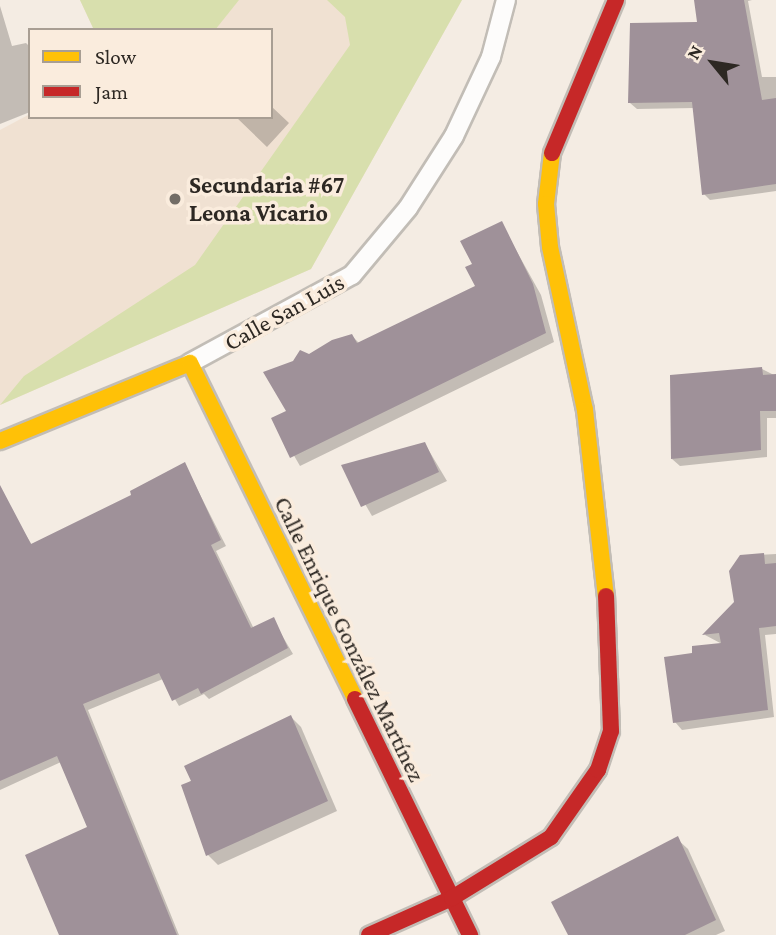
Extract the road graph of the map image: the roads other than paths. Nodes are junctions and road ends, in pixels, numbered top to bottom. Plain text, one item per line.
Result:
1 (506, 0) edge
2 (616, 0) edge
3 (190, 363) junction
4 (0, 441) edge
5 (452, 898) junction
6 (369, 935) edge
7 (470, 935) edge

1 - 3 lane, Calle San Luis
2 - 5 street
3 - 4 street, Calle San Luis
3 - 5 street, Calle Enrique González Martínez
5 - 6 street
5 - 7 street, Calle Enrique González Martínez

